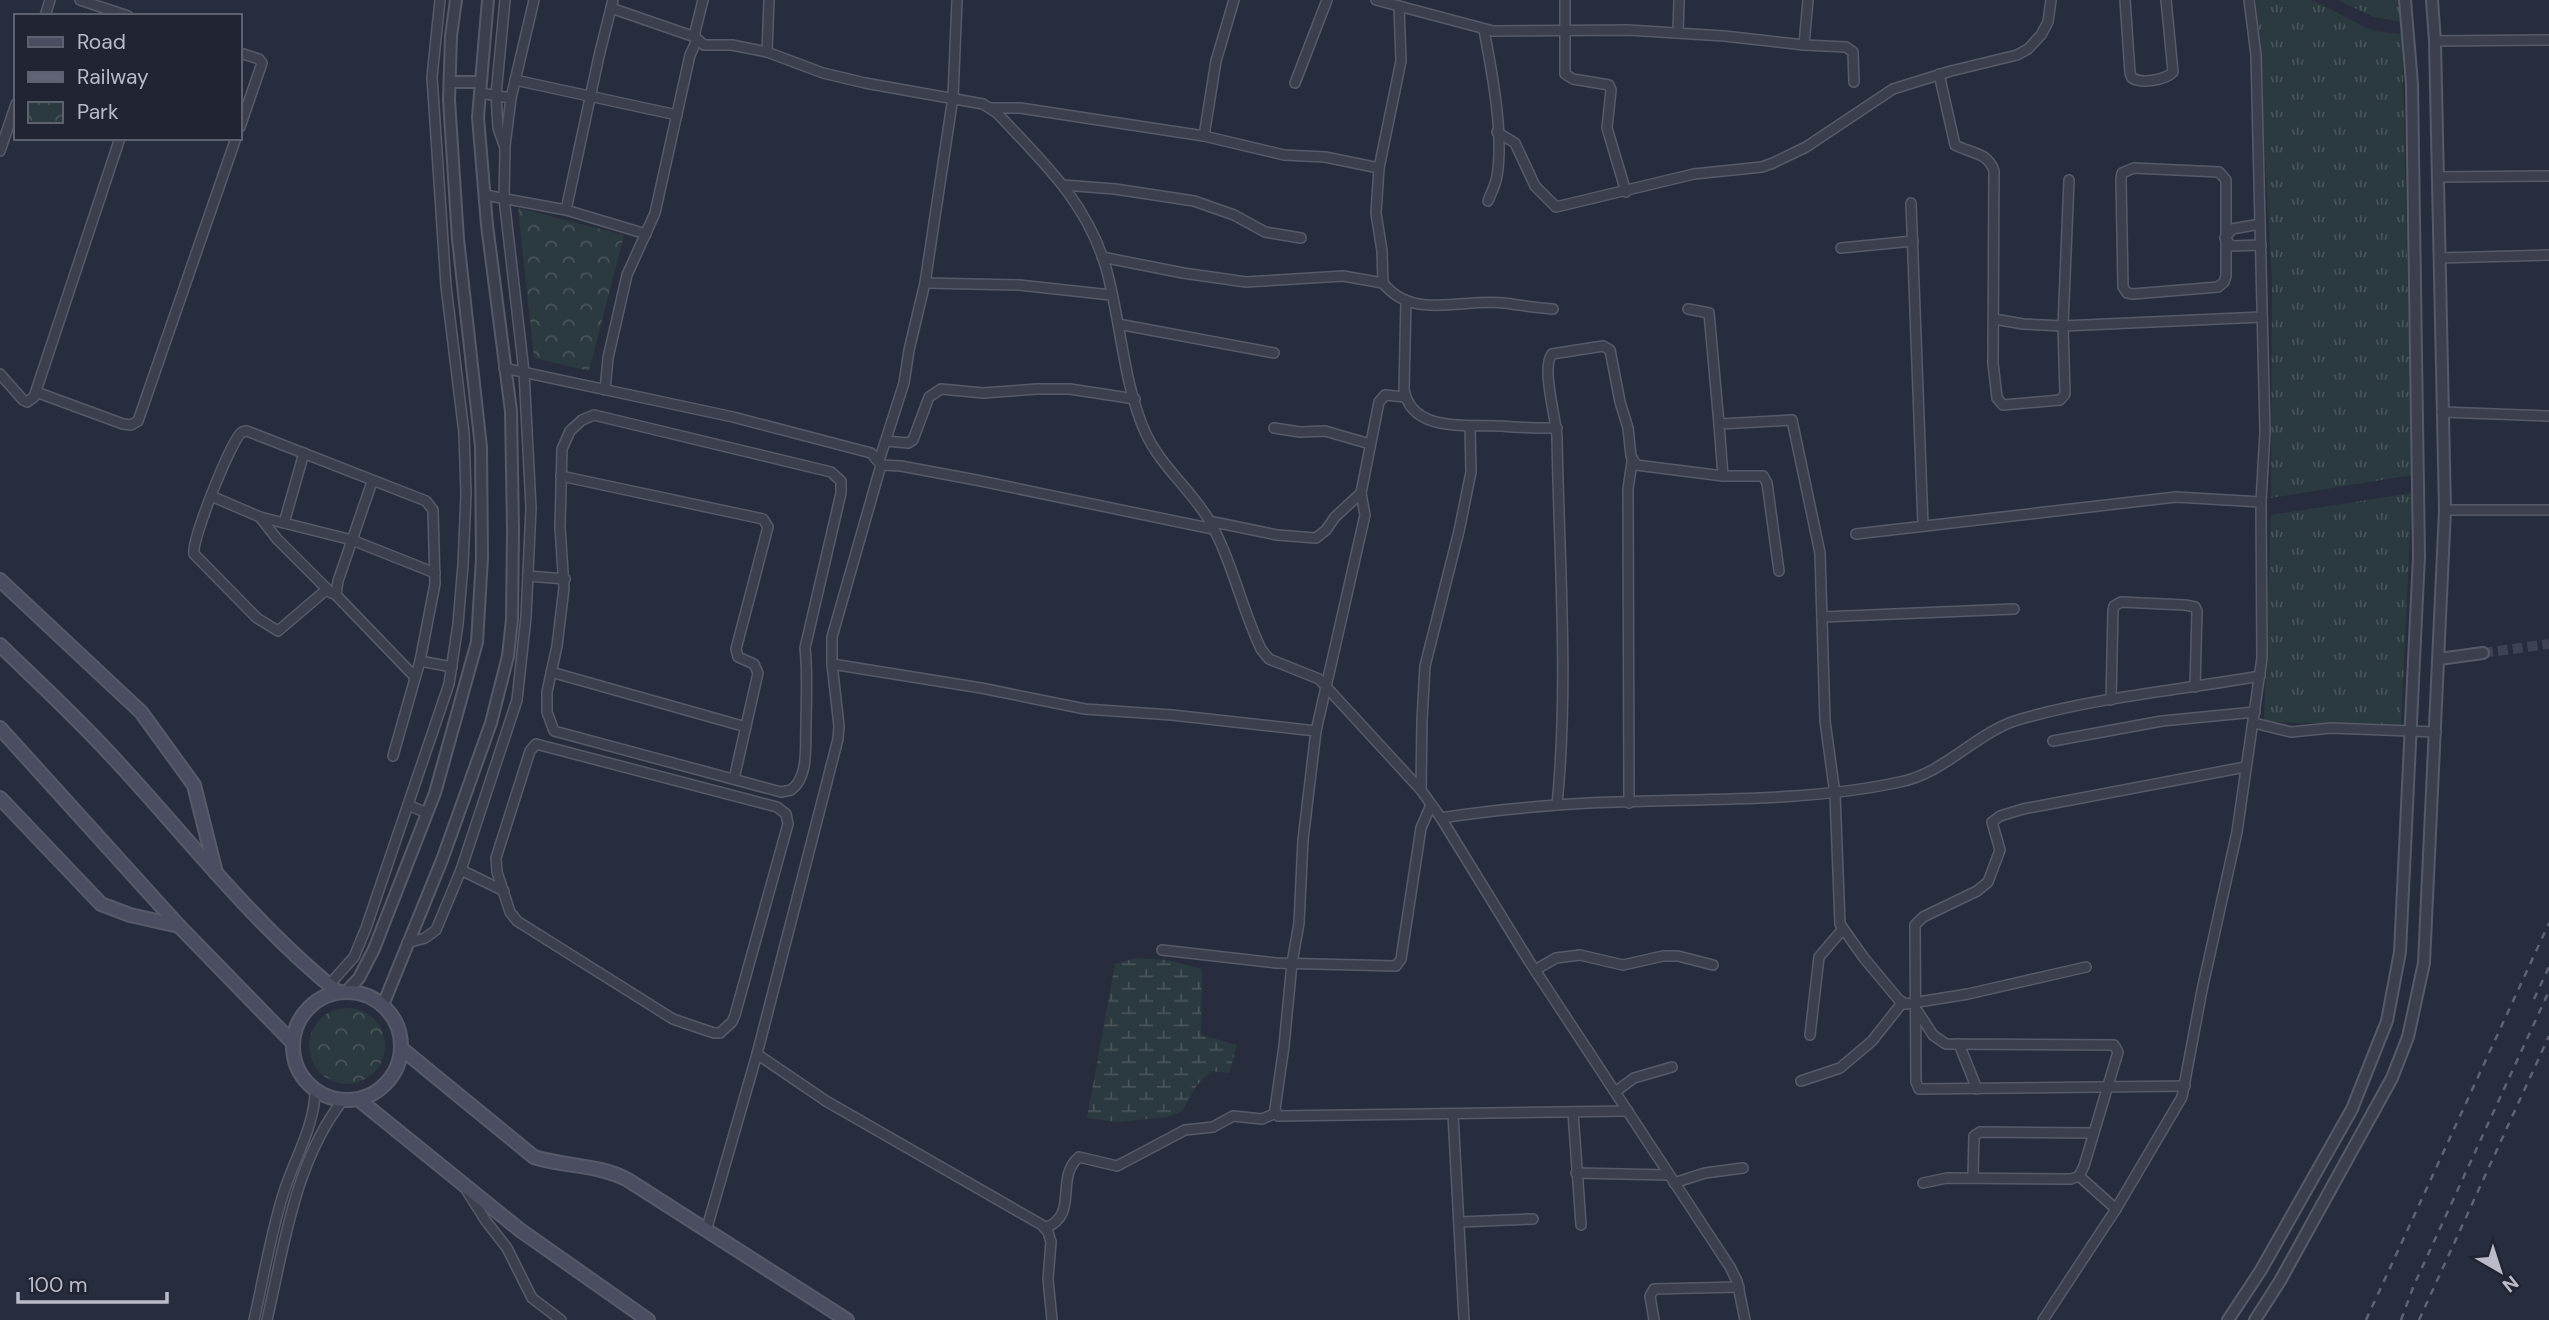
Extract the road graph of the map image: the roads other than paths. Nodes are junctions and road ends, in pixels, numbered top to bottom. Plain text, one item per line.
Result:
1 (80, 0) edge
2 (440, 0) edge
3 (456, 0) edge
4 (488, 0) edge
5 (505, 0) edge
6 (534, 0) edge
7 (703, 0) edge
8 (769, 0) edge
9 (957, 0) edge
10 (1234, 0) edge
11 (1327, 0) edge
12 (1376, 0) edge
13 (1565, 0) edge
14 (1679, 0) edge
15 (1808, 0) edge
16 (2051, 0) edge
17 (2126, 0) edge
18 (2166, 0) edge
19 (2249, 0) edge
20 (2405, 0) edge
21 (2432, 0) edge
22 (612, 4) edge
23 (1399, 6) junction
24 (122, 14) edge
25 (1484, 30) junction
26 (1566, 31) junction
27 (1678, 33) junction
28 (696, 39) junction
29 (2549, 40) edge
30 (2435, 41) junction
31 (1804, 46) junction
32 (767, 52) junction
33 (242, 54) edge
34 (1939, 74) junction
35 (515, 80) junction
36 (450, 82) junction
37 (1854, 82) dead end
38 (1294, 83) dead end
39 (480, 88) junction
40 (496, 95) junction
41 (592, 96) junction
42 (953, 97) junction
43 (511, 98) junction
44 (991, 107) junction
45 (14, 110) edge
46 (677, 115) junction
47 (242, 121) edge
48 (1497, 132) junction
49 (1204, 136) junction
50 (119, 140) edge
51 (235, 140) edge
52 (505, 148) junction
53 (0, 151) edge
54 (1379, 168) junction
55 (2549, 176) edge
56 (2438, 177) junction
57 (2069, 180) dead end
58 (1063, 185) junction
59 (1626, 192) junction
60 (485, 195) junction
61 (504, 198) junction
62 (1488, 201) dead end
63 (1911, 203) dead end
64 (566, 210) junction
65 (2260, 223) junction
66 (646, 234) junction
67 (1301, 238) dead end
68 (2225, 238) junction
69 (1913, 241) junction
70 (2260, 245) junction
71 (1841, 248) dead end
72 (2549, 255) edge
73 (1102, 257) junction
74 (2439, 258) junction
75 (925, 283) junction
76 (1383, 284) junction
77 (1111, 295) junction
78 (1406, 301) junction
79 (1553, 309) dead end
80 (1688, 309) dead end
81 (2262, 317) junction
82 (1994, 319) junction
83 (1118, 324) junction
84 (2063, 326) junction
85 (1274, 353) dead end
86 (504, 368) junction
87 (524, 372) junction
88 (0, 374) edge
89 (605, 390) junction
90 (36, 392) junction
91 (1405, 397) junction
92 (1135, 399) junction
93 (2442, 412) junction
94 (2549, 416) edge
95 (1719, 424) junction
96 (1470, 427) junction
97 (1274, 428) dead end
98 (1557, 428) junction
99 (886, 441) junction
100 (1370, 444) junction
101 (304, 453) junction
102 (1632, 462) junction
103 (880, 463) junction
104 (1723, 476) junction
105 (561, 477) junction
106 (372, 482) junction
107 (1361, 493) junction
108 (211, 496) junction
109 (2261, 502) junction
110 (2445, 510) junction
111 (2549, 510) edge
112 (260, 517) junction
113 (284, 523) junction
114 (1211, 525) junction
115 (1923, 525) junction
116 (1856, 534) dead end
117 (352, 540) junction
118 (1779, 571) dead end
119 (435, 573) junction
120 (528, 576) junction
121 (565, 579) junction
122 (0, 580) edge
123 (326, 590) junction
124 (336, 595) junction
125 (2014, 609) dead end
126 (1822, 617) junction
127 (0, 645) edge
128 (2483, 653) tunnel mouth
129 (2439, 659) junction
130 (419, 661) junction
131 (832, 664) junction
132 (452, 667) junction
133 (551, 672) junction
134 (2260, 676) junction
135 (415, 677) junction
136 (1326, 685) junction
137 (2195, 687) junction
138 (2111, 700) junction
139 (2255, 712) junction
140 (2254, 723) junction
141 (746, 727) junction
142 (0, 728) edge
143 (2412, 730) junction
144 (1316, 732) junction
145 (2436, 732) junction
146 (2053, 741) dead end
147 (393, 755) dead end
148 (2245, 767) junction
149 (734, 779) junction
150 (1421, 790) junction
151 (1835, 794) junction
152 (0, 798) edge
153 (1629, 803) junction
154 (1431, 804) junction
155 (408, 805) junction
156 (1557, 805) junction
157 (427, 813) junction
158 (1441, 818) junction
159 (461, 870) junction
160 (217, 875) junction
161 (504, 891) junction
162 (179, 926) junction
163 (1843, 929) junction
164 (407, 943) junction
165 (1162, 950) dead end
166 (1292, 964) junction
167 (1713, 965) dead end
168 (2086, 967) dead end
169 (1535, 970) junction
170 (338, 990) junction
171 (1902, 1003) junction
172 (383, 1005) junction
173 (1917, 1007) junction
174 (1810, 1035) dead end
175 (293, 1042) junction
176 (1959, 1044) junction
177 (402, 1049) junction
178 (757, 1054) junction
179 (1671, 1067) dead end
180 (1801, 1081) dead end
181 (2185, 1086) junction
182 (2106, 1087) junction
183 (1977, 1089) junction
184 (316, 1090) junction
185 (1615, 1092) junction
186 (358, 1099) junction
187 (343, 1100) junction
188 (1628, 1111) junction
189 (1573, 1112) junction
190 (1276, 1113) junction
191 (1453, 1114) junction
192 (2093, 1133) junction
193 (1744, 1168) dead end
194 (1576, 1173) junction
195 (1668, 1175) junction
196 (2079, 1176) junction
197 (1973, 1177) junction
198 (462, 1183) junction
199 (1674, 1183) junction
200 (1923, 1183) dead end
201 (2116, 1209) junction
202 (1533, 1219) dead end
203 (1459, 1223) junction
204 (1581, 1225) dead end
205 (1045, 1228) junction
206 (706, 1231) junction
207 (1738, 1287) junction
208 (254, 1320) edge
209 (267, 1320) edge
210 (561, 1320) edge
211 (648, 1320) edge
212 (847, 1320) edge
213 (1052, 1320) edge
214 (1464, 1320) edge
215 (1654, 1320) edge
216 (1745, 1320) edge
217 (2043, 1320) edge
218 (2228, 1320) edge
219 (2255, 1320) edge

1 - 24 street
2 - 132 street
3 - 36 street
4 - 39 street
5 - 40 street
6 - 35 street
7 - 28 street
8 - 32 street
9 - 42 street
10 - 49 street
11 - 38 street
12 - 23 street
13 - 26 street
14 - 27 street
15 - 31 street
16 - 34 street
17 - 18 street
19 - 65 street
20 - 143 street
21 - 30 street
22 - 28 street
22 - 41 street
23 - 25 street
23 - 54 street
25 - 26 street
25 - 48 street
26 - 27 street
26 - 59 street
27 - 31 street
28 - 32 street
28 - 46 street
29 - 30 street
30 - 56 street
31 - 37 street
32 - 42 street
33 - 47 street
34 - 59 street
34 - 82 street
35 - 41 street
35 - 43 street
36 - 39 street
36 - 157 street
39 - 40 street
39 - 60 street
40 - 43 street
40 - 52 street
41 - 46 street
41 - 64 street
42 - 44 street
42 - 75 street
43 - 52 street
44 - 49 street
44 - 58 street
45 - 53 street
46 - 66 street
48 - 59 street
48 - 62 street
49 - 54 street
50 - 90 street
51 - 90 street
52 - 61 street
54 - 76 street
55 - 56 street
56 - 74 street
57 - 84 street
58 - 67 street
58 - 73 street
60 - 61 street
60 - 86 street
61 - 64 street
61 - 87 street
63 - 69 street
64 - 66 street
65 - 68 street
65 - 70 street
66 - 89 street
68 - 68 street
68 - 70 street
69 - 71 street
69 - 115 street
70 - 81 street
72 - 74 street
73 - 76 street
73 - 77 street
74 - 93 street
75 - 77 street
75 - 99 street
76 - 78 street
77 - 83 street
78 - 79 street
78 - 91 street
80 - 95 street
81 - 84 street
81 - 109 street
82 - 84 street
82 - 84 street
83 - 85 street
83 - 92 street
86 - 87 street
86 - 164 street
87 - 89 street
87 - 120 street
88 - 90 street
89 - 103 street
91 - 96 street
91 - 100 street
92 - 99 street
92 - 114 street
93 - 94 street
93 - 110 street
95 - 104 street
95 - 126 street
96 - 98 street
96 - 150 street
97 - 100 street
98 - 102 street
98 - 156 street
99 - 103 street
100 - 107 street
101 - 106 street
101 - 108 street
101 - 113 street
102 - 104 street
102 - 153 street
103 - 114 street
103 - 131 street
104 - 118 street
105 - 121 street
105 - 141 street
105 - 149 street
106 - 117 street
106 - 119 street
107 - 114 street
107 - 136 street
108 - 112 street
108 - 123 street
109 - 115 street
109 - 134 street
110 - 111 street
110 - 129 street
112 - 113 street
112 - 123 street
113 - 117 street
114 - 136 street
115 - 116 street
117 - 119 street
117 - 124 street
119 - 130 street
120 - 121 street
120 - 159 street
121 - 133 street
122 - 160 main road
123 - 124 street
124 - 135 street
125 - 126 street
126 - 151 street
127 - 160 main road
128 - 129 street
129 - 145 street
130 - 132 street
130 - 135 street
131 - 144 street
131 - 178 street
132 - 155 street
133 - 141 street
133 - 149 street
134 - 137 street
134 - 139 street
135 - 147 street
136 - 144 street
136 - 150 street
137 - 138 street
137 - 138 street
138 - 151 street
139 - 140 street
139 - 146 street
140 - 143 street
140 - 148 street
141 - 149 street
142 - 162 main road
143 - 145 street
143 - 218 street
144 - 166 street
145 - 219 street
148 - 173 street
148 - 181 street
150 - 154 street
151 - 153 street
151 - 163 street
152 - 162 main road
153 - 156 street
154 - 158 street
154 - 166 street
155 - 157 street
155 - 170 street
156 - 158 street
157 - 170 street
158 - 169 street
159 - 161 street
159 - 164 street
160 - 170 main road
161 - 161 street
162 - 175 main road
163 - 171 street
163 - 174 street
164 - 172 street
165 - 166 street
166 - 190 street
167 - 169 street
168 - 173 street
169 - 185 street
170 - 172 main road
170 - 175 main road
171 - 173 street
171 - 180 street
172 - 177 main road
173 - 176 street
173 - 183 street
175 - 184 main road
176 - 182 street
176 - 183 street
177 - 186 main road
177 - 206 main road
178 - 205 street
178 - 206 street
179 - 185 street
181 - 182 street
181 - 201 street
182 - 183 street
182 - 192 street
184 - 187 main road
184 - 208 street
185 - 188 street
186 - 187 main road
186 - 198 main road
187 - 209 street
188 - 189 street
188 - 195 street
189 - 191 street
189 - 194 street
190 - 191 street
190 - 205 street
191 - 203 street
192 - 196 street
192 - 197 street
193 - 199 street
194 - 195 street
194 - 204 street
195 - 199 street
196 - 197 street
196 - 201 street
197 - 200 street
198 - 210 street
198 - 211 main road
199 - 207 street
201 - 217 street
202 - 203 street
203 - 214 street
205 - 213 street
206 - 212 main road
207 - 215 street
207 - 216 street

